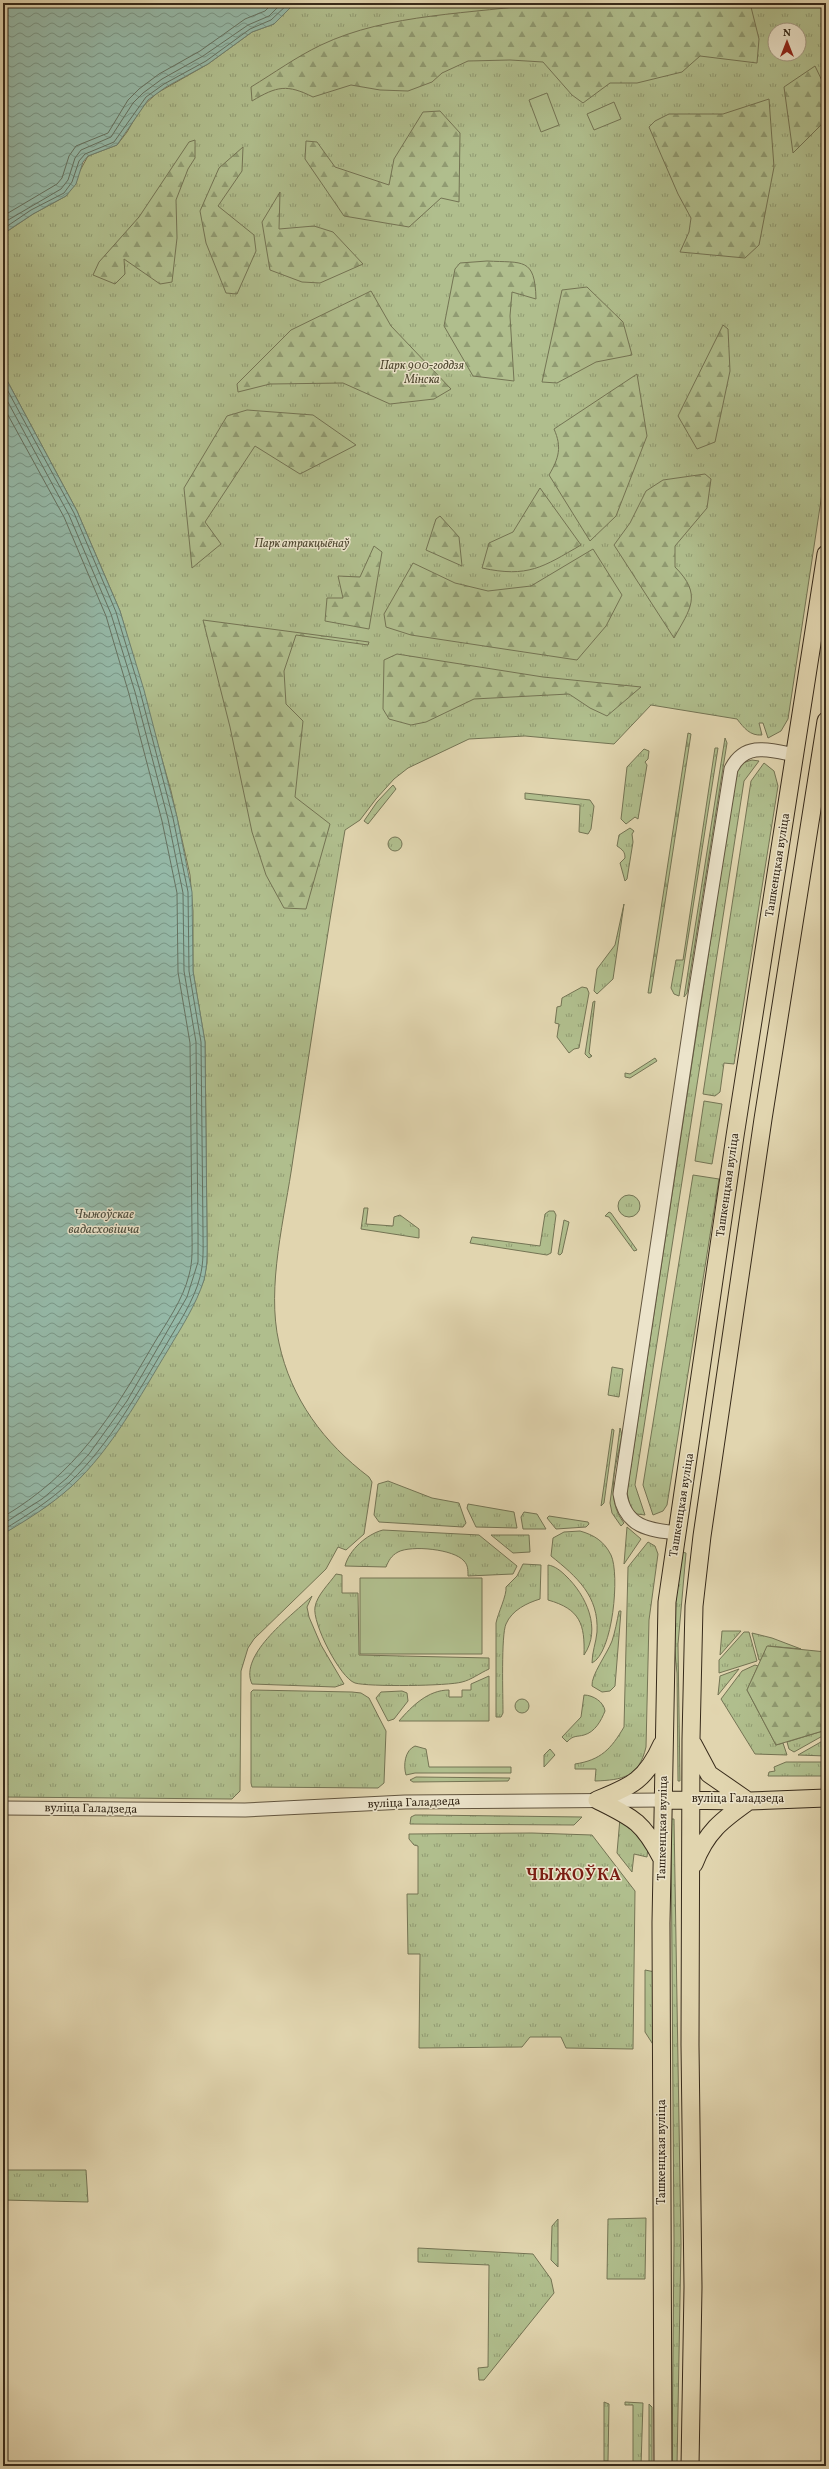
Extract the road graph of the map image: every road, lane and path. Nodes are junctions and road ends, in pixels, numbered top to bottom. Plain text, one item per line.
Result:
1 (826, 554) edge
2 (826, 721) edge
3 (795, 755) junction
4 (820, 759) junction
5 (677, 1533) junction
6 (702, 1536) junction
7 (665, 1737) junction
8 (691, 1739) junction
9 (826, 1798) edge
10 (597, 1800) junction
11 (663, 1800) junction
12 (691, 1800) junction
13 (748, 1801) junction
14 (3, 1808) edge
15 (662, 1859) junction
16 (691, 1872) junction
17 (663, 2466) edge
18 (690, 2466) edge

1 - 3 main road, Ташкенцкая вуліца
2 - 4 main road, Ташкенцкая вуліца
3 - 4 main road
3 - 5 main road, Ташкенцкая вуліца
3 - 5 street
4 - 6 main road, Ташкенцкая вуліца
5 - 6 main road
5 - 7 main road, Ташкенцкая вуліца
6 - 8 main road, Ташкенцкая вуліца
7 - 10 main road
7 - 11 main road, Ташкенцкая вуліца
8 - 12 main road, Ташкенцкая вуліца
8 - 13 main road
9 - 13 main road, вуліца Галадзеда
10 - 11 street, вуліца Галадзеда
10 - 14 street, вуліца Галадзеда
10 - 15 main road
11 - 12 main road, вуліца Галадзеда
11 - 15 main road, Ташкенцкая вуліца
12 - 13 main road, вуліца Галадзеда
12 - 16 main road, Ташкенцкая вуліца
13 - 16 main road
15 - 17 main road, Ташкенцкая вуліца
16 - 18 main road, Ташкенцкая вуліца

